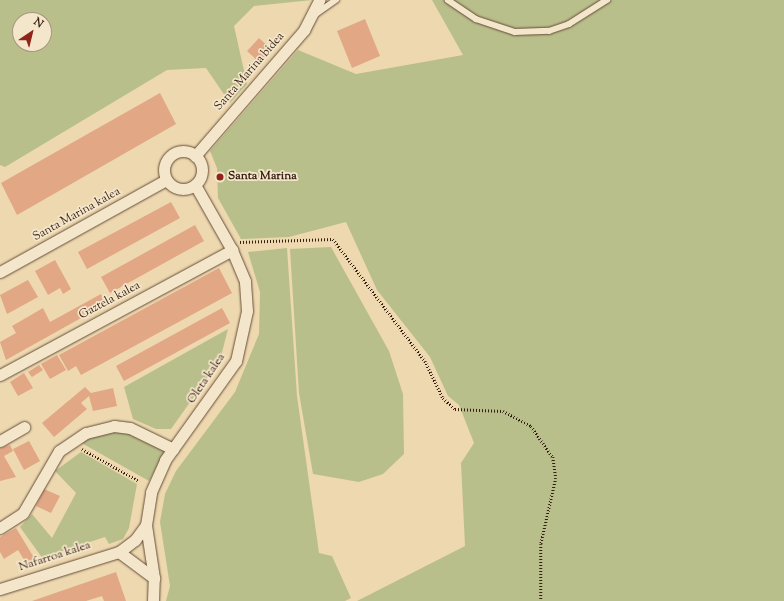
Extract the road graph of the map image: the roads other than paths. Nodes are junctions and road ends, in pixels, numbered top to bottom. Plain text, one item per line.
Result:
1 (319, 0) edge
2 (336, 0) edge
3 (448, 0) edge
4 (606, 0) edge
5 (312, 17) junction
6 (195, 156) junction
7 (166, 180) junction
8 (195, 185) junction
9 (230, 246) junction
10 (0, 272) edge
11 (2, 372) edge
12 (24, 427) dead end
13 (0, 441) edge
14 (173, 449) junction
15 (146, 525) junction
16 (0, 528) edge
17 (119, 552) junction
18 (154, 578) junction
19 (0, 589) edge
20 (153, 601) edge

1 - 5 street, Santa Marina bidea
2 - 5 lane
3 - 4 lane
5 - 6 street, Santa Marina bidea
6 - 7 street
6 - 8 street
7 - 8 street
7 - 10 street, Santa Marina kalea
8 - 9 street, Oleta kalea
9 - 11 street, Gaztela kalea
9 - 14 street, Oleta kalea
12 - 13 street
14 - 15 street, Oleta kalea
14 - 16 street
15 - 17 street, Nafarroa kalea
15 - 18 street
17 - 18 street
17 - 19 street, Nafarroa kalea
18 - 20 street

